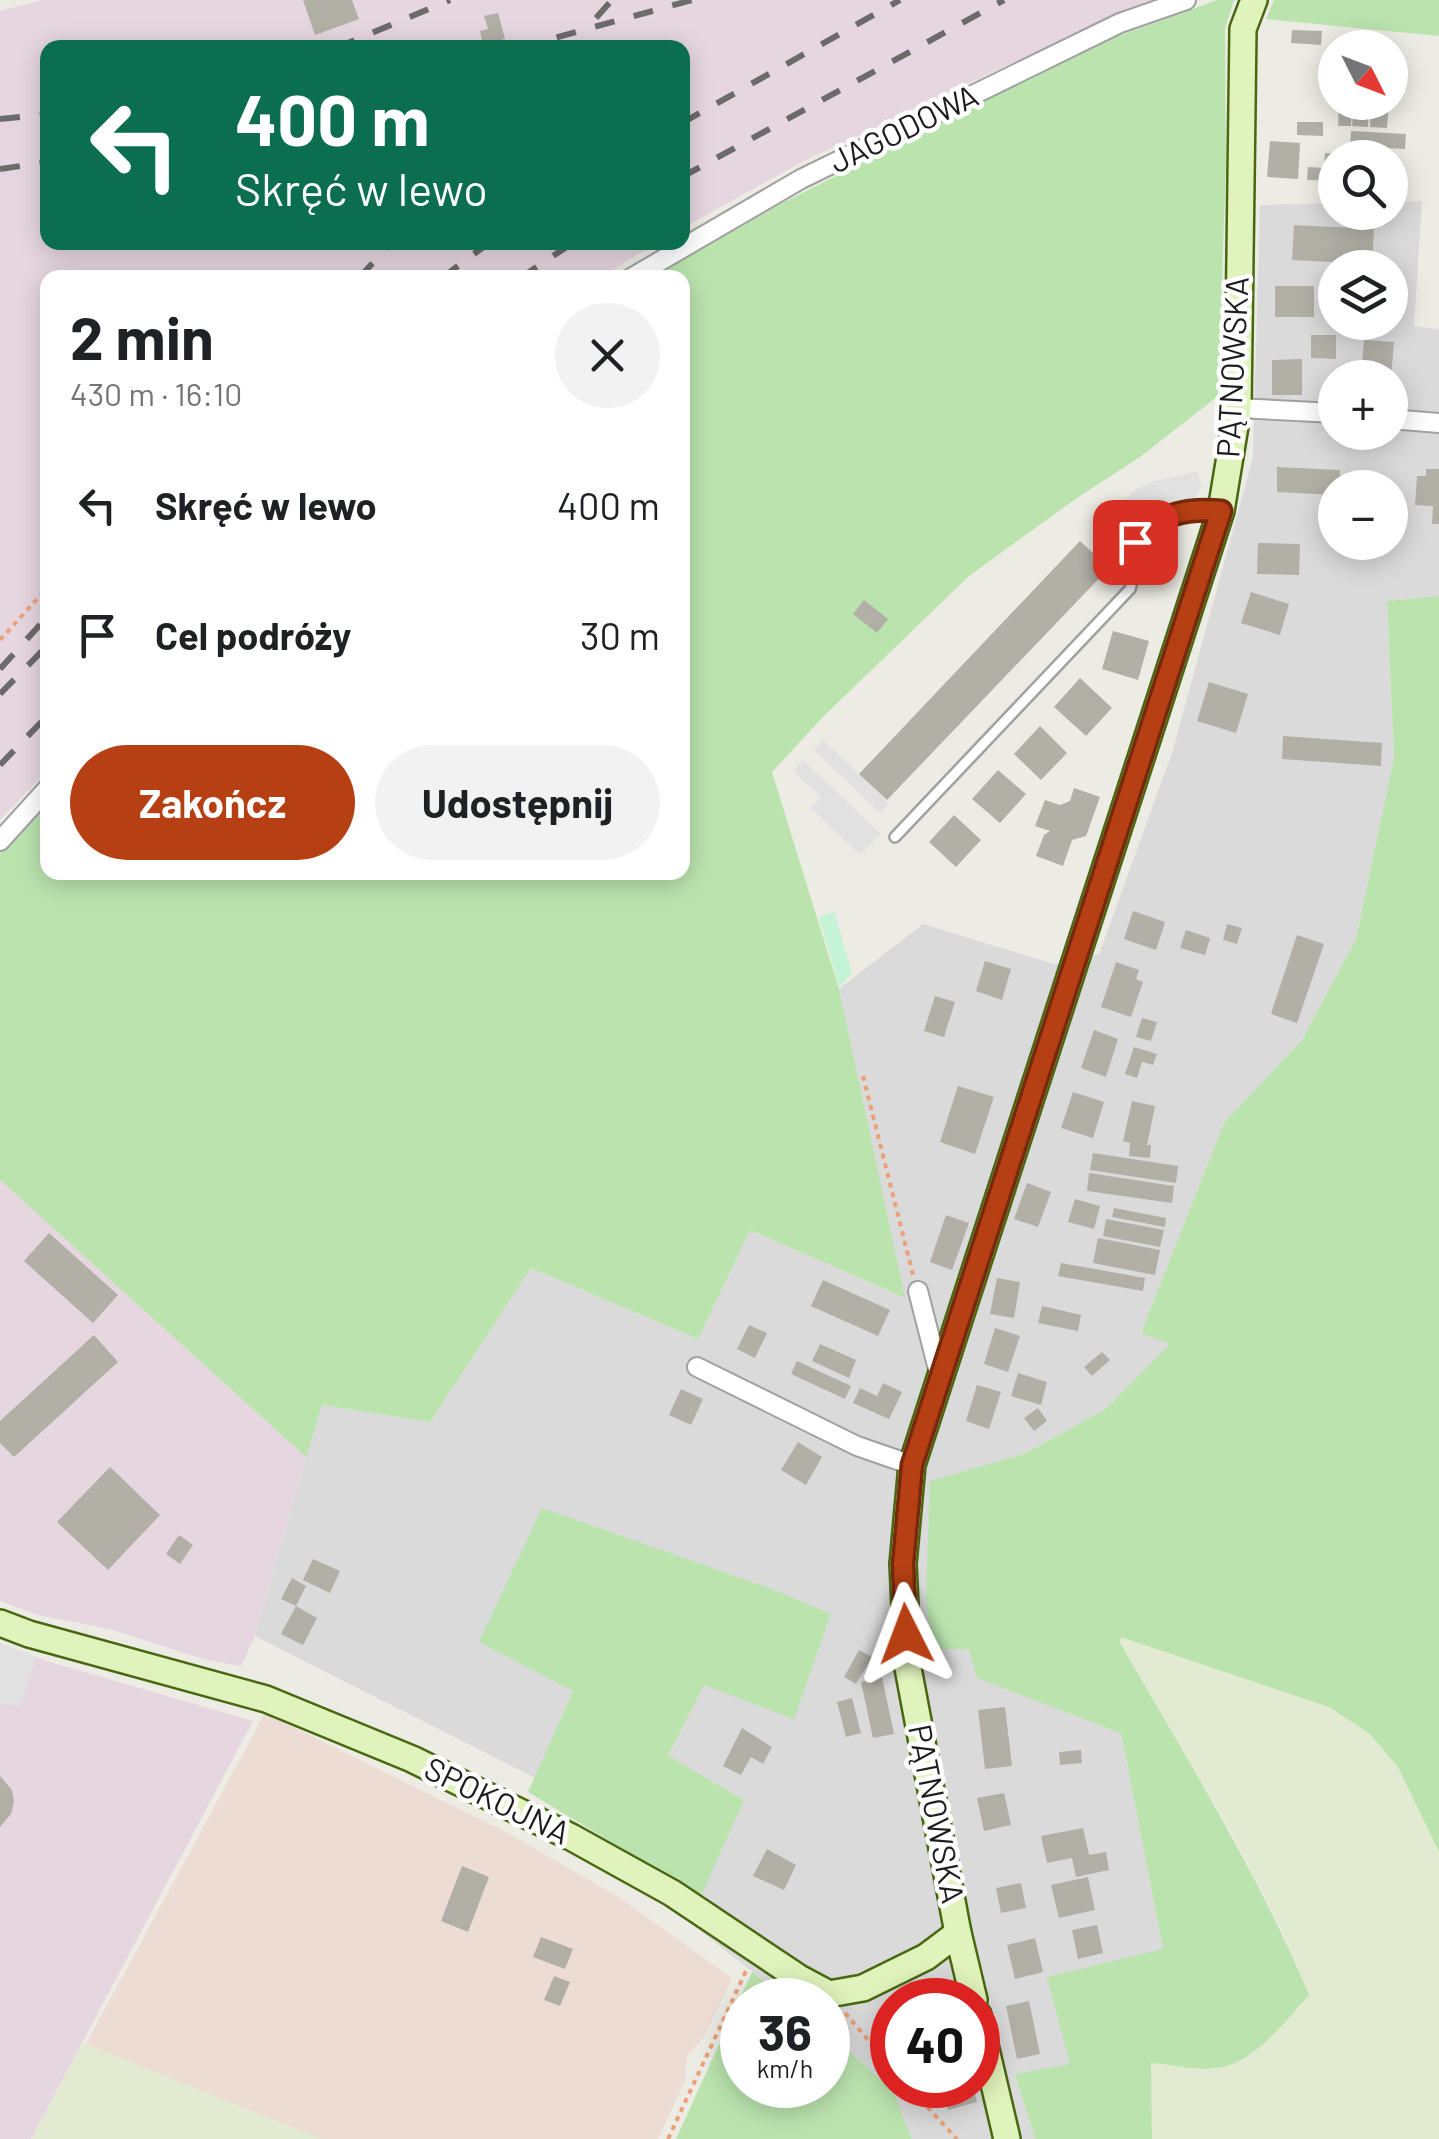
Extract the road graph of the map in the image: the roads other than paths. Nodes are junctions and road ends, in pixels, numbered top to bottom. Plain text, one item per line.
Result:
1 (1186, 0) edge
2 (1254, 0) edge
3 (690, 244) edge
4 (679, 250) edge
5 (645, 270) edge
6 (1238, 408) junction
7 (1318, 412) edge
8 (1408, 420) edge
9 (1439, 424) edge
10 (1221, 511) junction
11 (40, 797) edge
12 (895, 837) dead end
13 (0, 840) edge
14 (918, 1292) road end
15 (697, 1367) dead end
16 (940, 1378) junction
17 (912, 1465) junction
18 (0, 1623) edge
19 (958, 1933) junction
20 (969, 1978) edge
21 (1000, 2108) edge
22 (1007, 2139) edge

1 - 3 street, JAGODOWA
2 - 6 street, PĄTNOWSKA
4 - 5 street, JAGODOWA
6 - 7 street
6 - 10 street, PĄTNOWSKA
8 - 9 street
10 - 12 lane
10 - 16 street, PĄTNOWSKA
11 - 13 street
14 - 16 street
15 - 17 street
16 - 17 street, PĄTNOWSKA
17 - 19 street, PĄTNOWSKA
18 - 19 street, SPOKOJNA
19 - 20 street, PĄTNOWSKA
21 - 22 street

